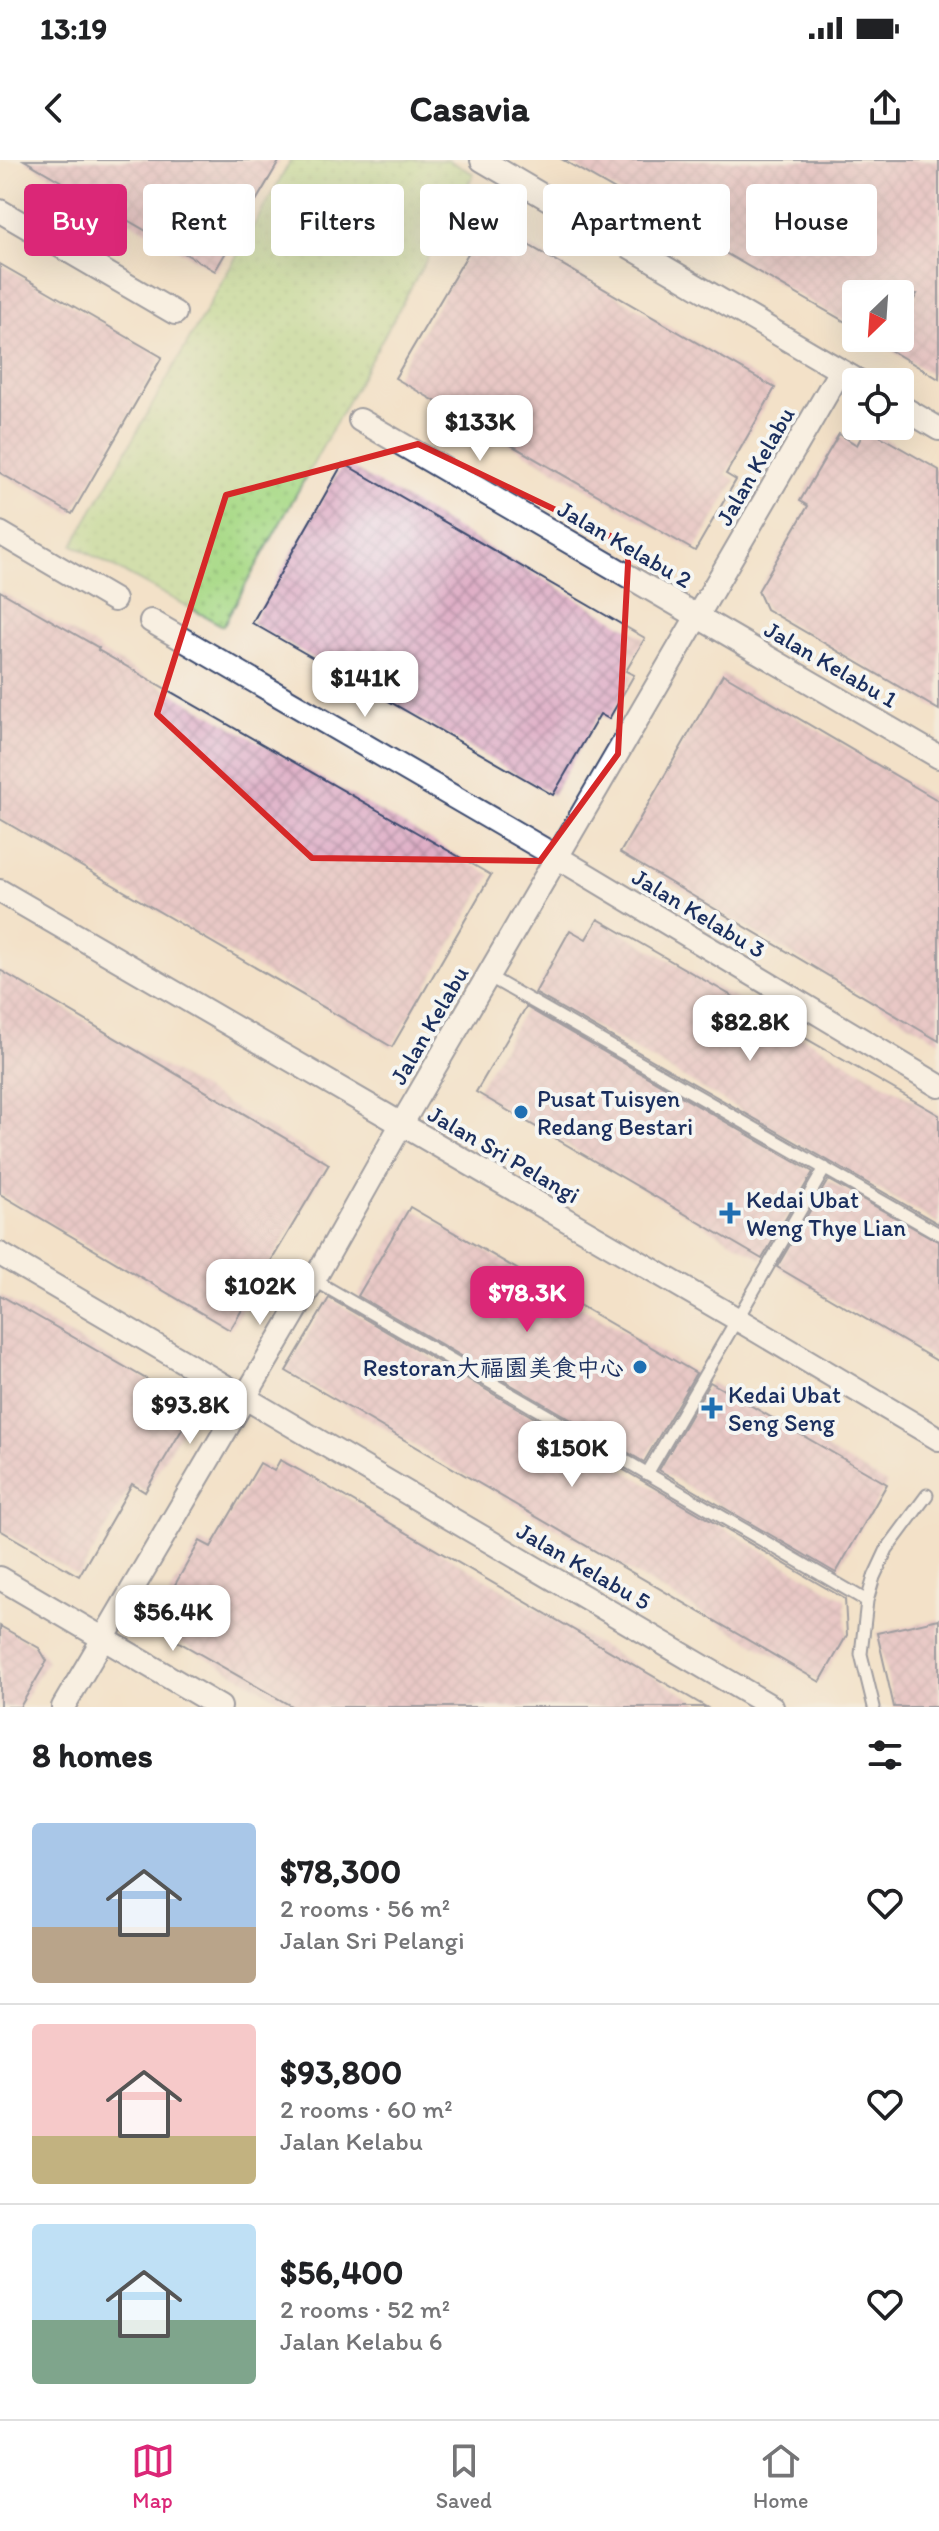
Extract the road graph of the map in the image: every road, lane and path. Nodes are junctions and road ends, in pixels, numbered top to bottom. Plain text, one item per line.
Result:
1 (482, 160) edge
2 (0, 211) edge
3 (175, 313) dead end
4 (842, 371) edge
5 (842, 389) edge
6 (914, 414) edge
7 (360, 420) dead end
8 (939, 429) edge
9 (0, 533) edge
10 (114, 600) dead end
11 (697, 616) junction
12 (151, 621) dead end
13 (939, 757) edge
14 (557, 857) junction
15 (0, 891) edge
16 (488, 976) junction
17 (939, 1086) edge
18 (401, 1125) junction
19 (825, 1168) junction
20 (939, 1234) edge
21 (0, 1254) edge
22 (314, 1280) junction
23 (737, 1319) junction
24 (245, 1398) junction
25 (939, 1439) edge
26 (647, 1474) junction
27 (927, 1495) dead end
28 (0, 1578) edge
29 (867, 1601) junction
30 (103, 1639) junction
31 (63, 1707) edge
32 (220, 1707) edge
33 (772, 1707) edge
34 (874, 1707) edge

1 - 4 street
2 - 3 street
5 - 11 street, Jalan Kelabu
6 - 8 street
7 - 11 street, Jalan Kelabu 2
9 - 10 street
11 - 13 street, Jalan Kelabu 1
11 - 14 street, Jalan Kelabu
12 - 14 street, Jalan Kelabu 3
14 - 16 street, Jalan Kelabu
14 - 17 street, Jalan Kelabu 3
15 - 18 street, Jalan Sri Pelangi
16 - 18 street, Jalan Kelabu
16 - 19 lane
18 - 22 street, Jalan Kelabu
18 - 23 street, Jalan Sri Pelangi
19 - 20 lane
19 - 23 lane
21 - 24 street, Jalan Kelabu 5
22 - 24 street, Jalan Kelabu
22 - 26 lane
23 - 25 street, Jalan Sri Pelangi
23 - 26 lane
24 - 30 street, Jalan Kelabu
24 - 33 street, Jalan Kelabu 5
26 - 29 lane
27 - 29 lane
28 - 30 street
29 - 34 lane
30 - 31 street, Jalan Kelabu
30 - 32 street

